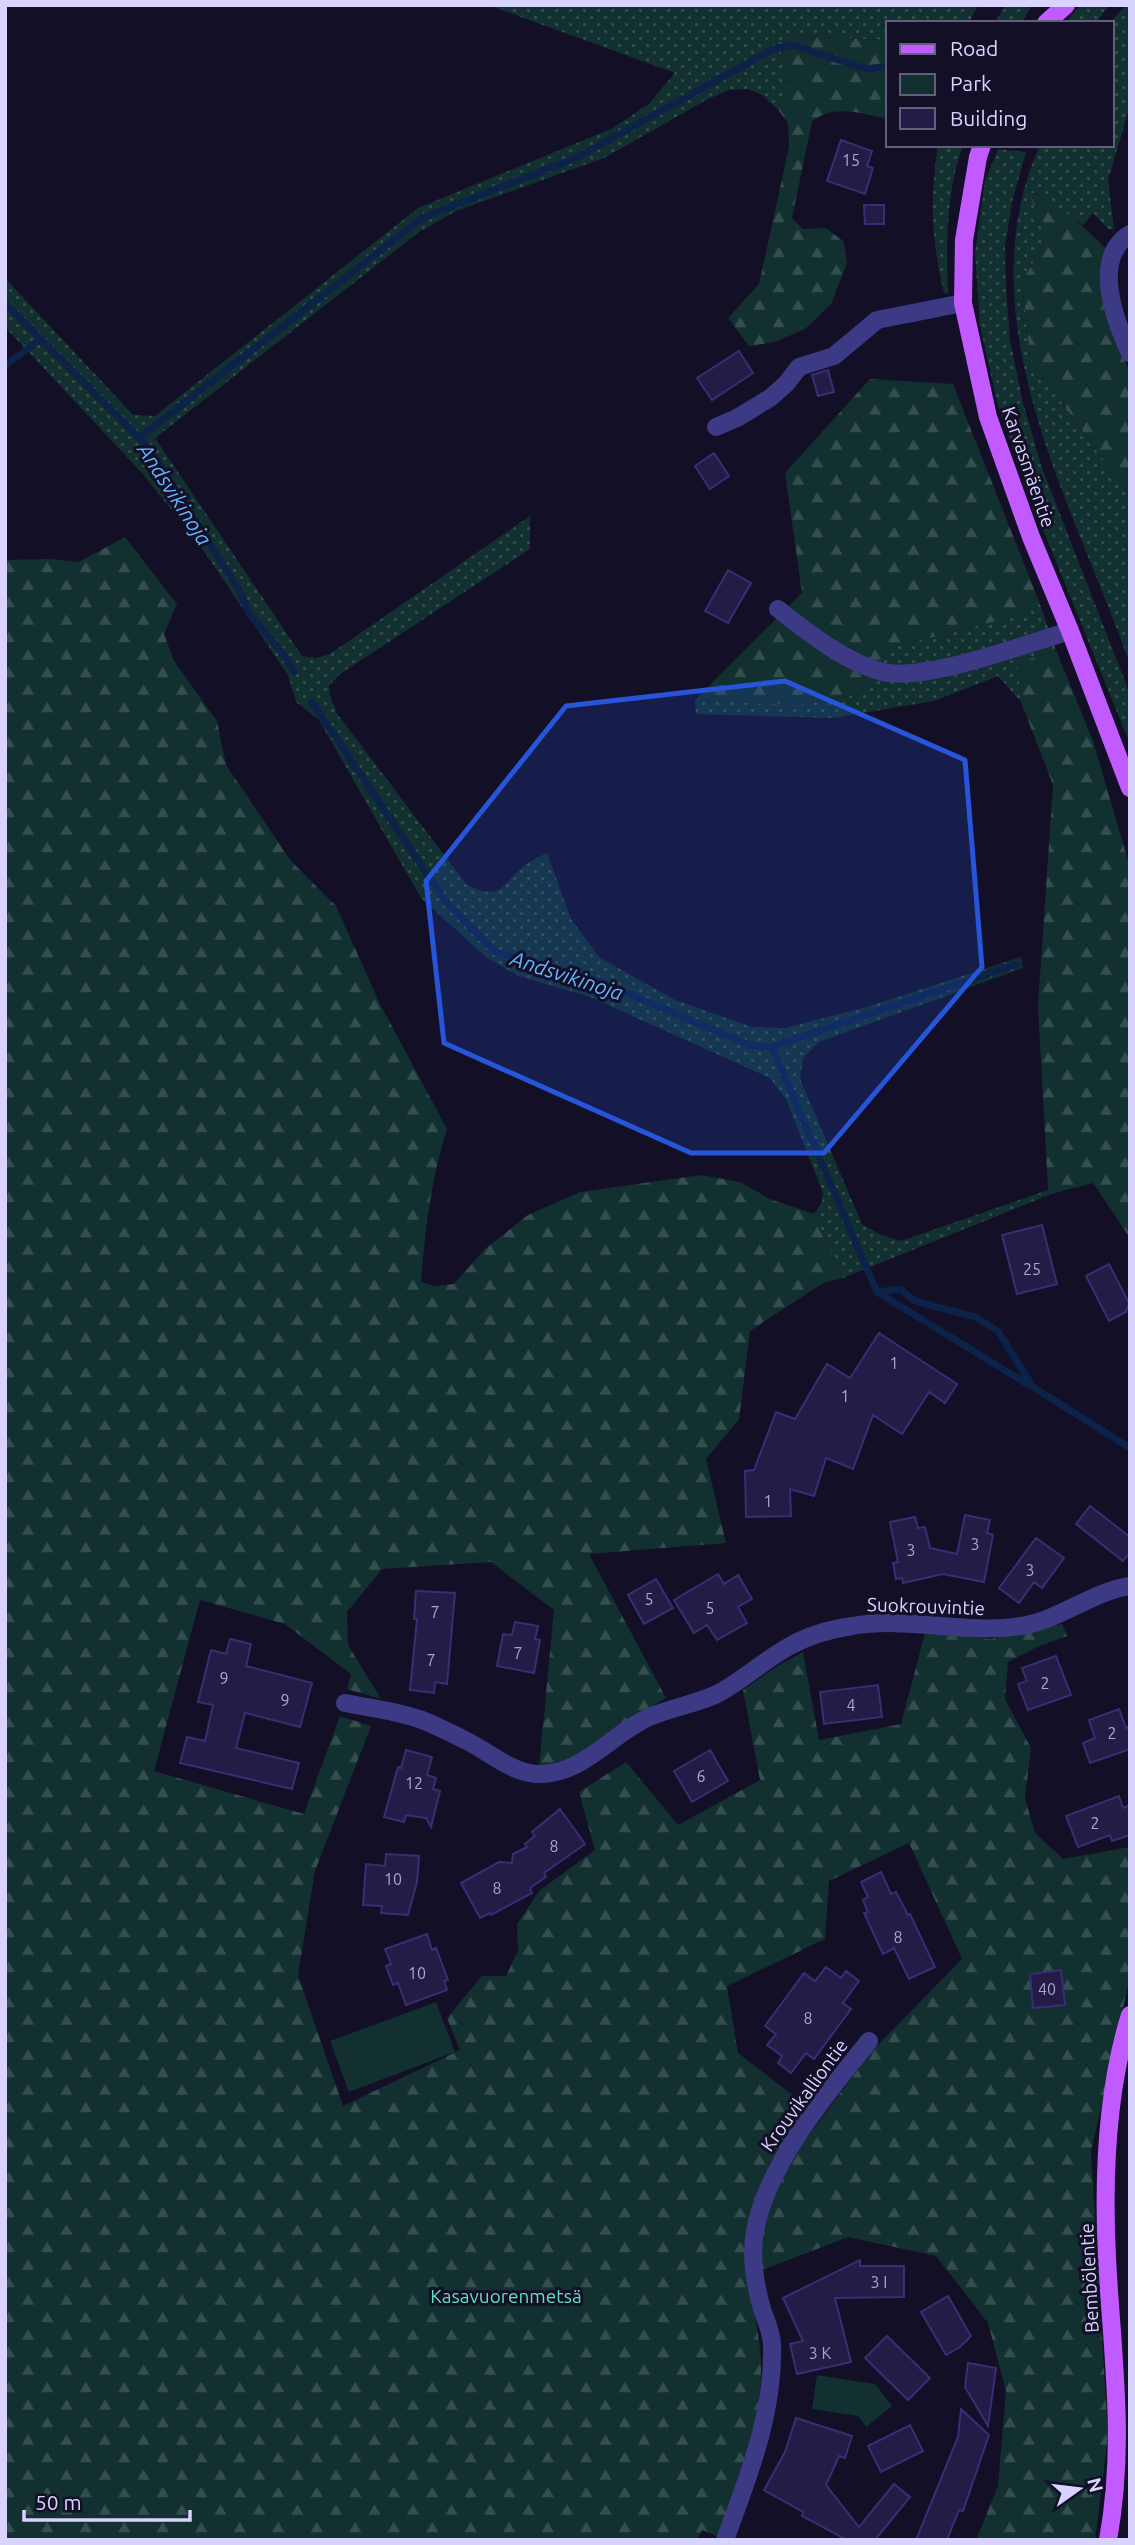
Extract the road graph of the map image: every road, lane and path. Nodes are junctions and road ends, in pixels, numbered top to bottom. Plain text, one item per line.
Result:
1 (1059, 5) edge
2 (1066, 5) edge
3 (1047, 21) edge
4 (1048, 21) edge
5 (980, 151) edge
6 (1130, 234) edge
7 (964, 303) junction
8 (1130, 353) edge
9 (716, 427) dead end
10 (778, 609) dead end
11 (1070, 631) junction
12 (1130, 788) edge
13 (1130, 1587) edge
14 (345, 1703) dead end
15 (1130, 2015) edge
16 (869, 2041) dead end
17 (724, 2540) edge
18 (1108, 2540) edge

1 - 3 main road
2 - 4 main road
5 - 7 main road, Karvasmäentie
6 - 8 street
7 - 9 street
7 - 11 main road, Karvasmäentie
10 - 11 street
11 - 12 main road, Karvasmäentie
13 - 14 street, Suokrouvintie
15 - 18 main road, Bembölentie
16 - 17 street, Krouvikalliontie

